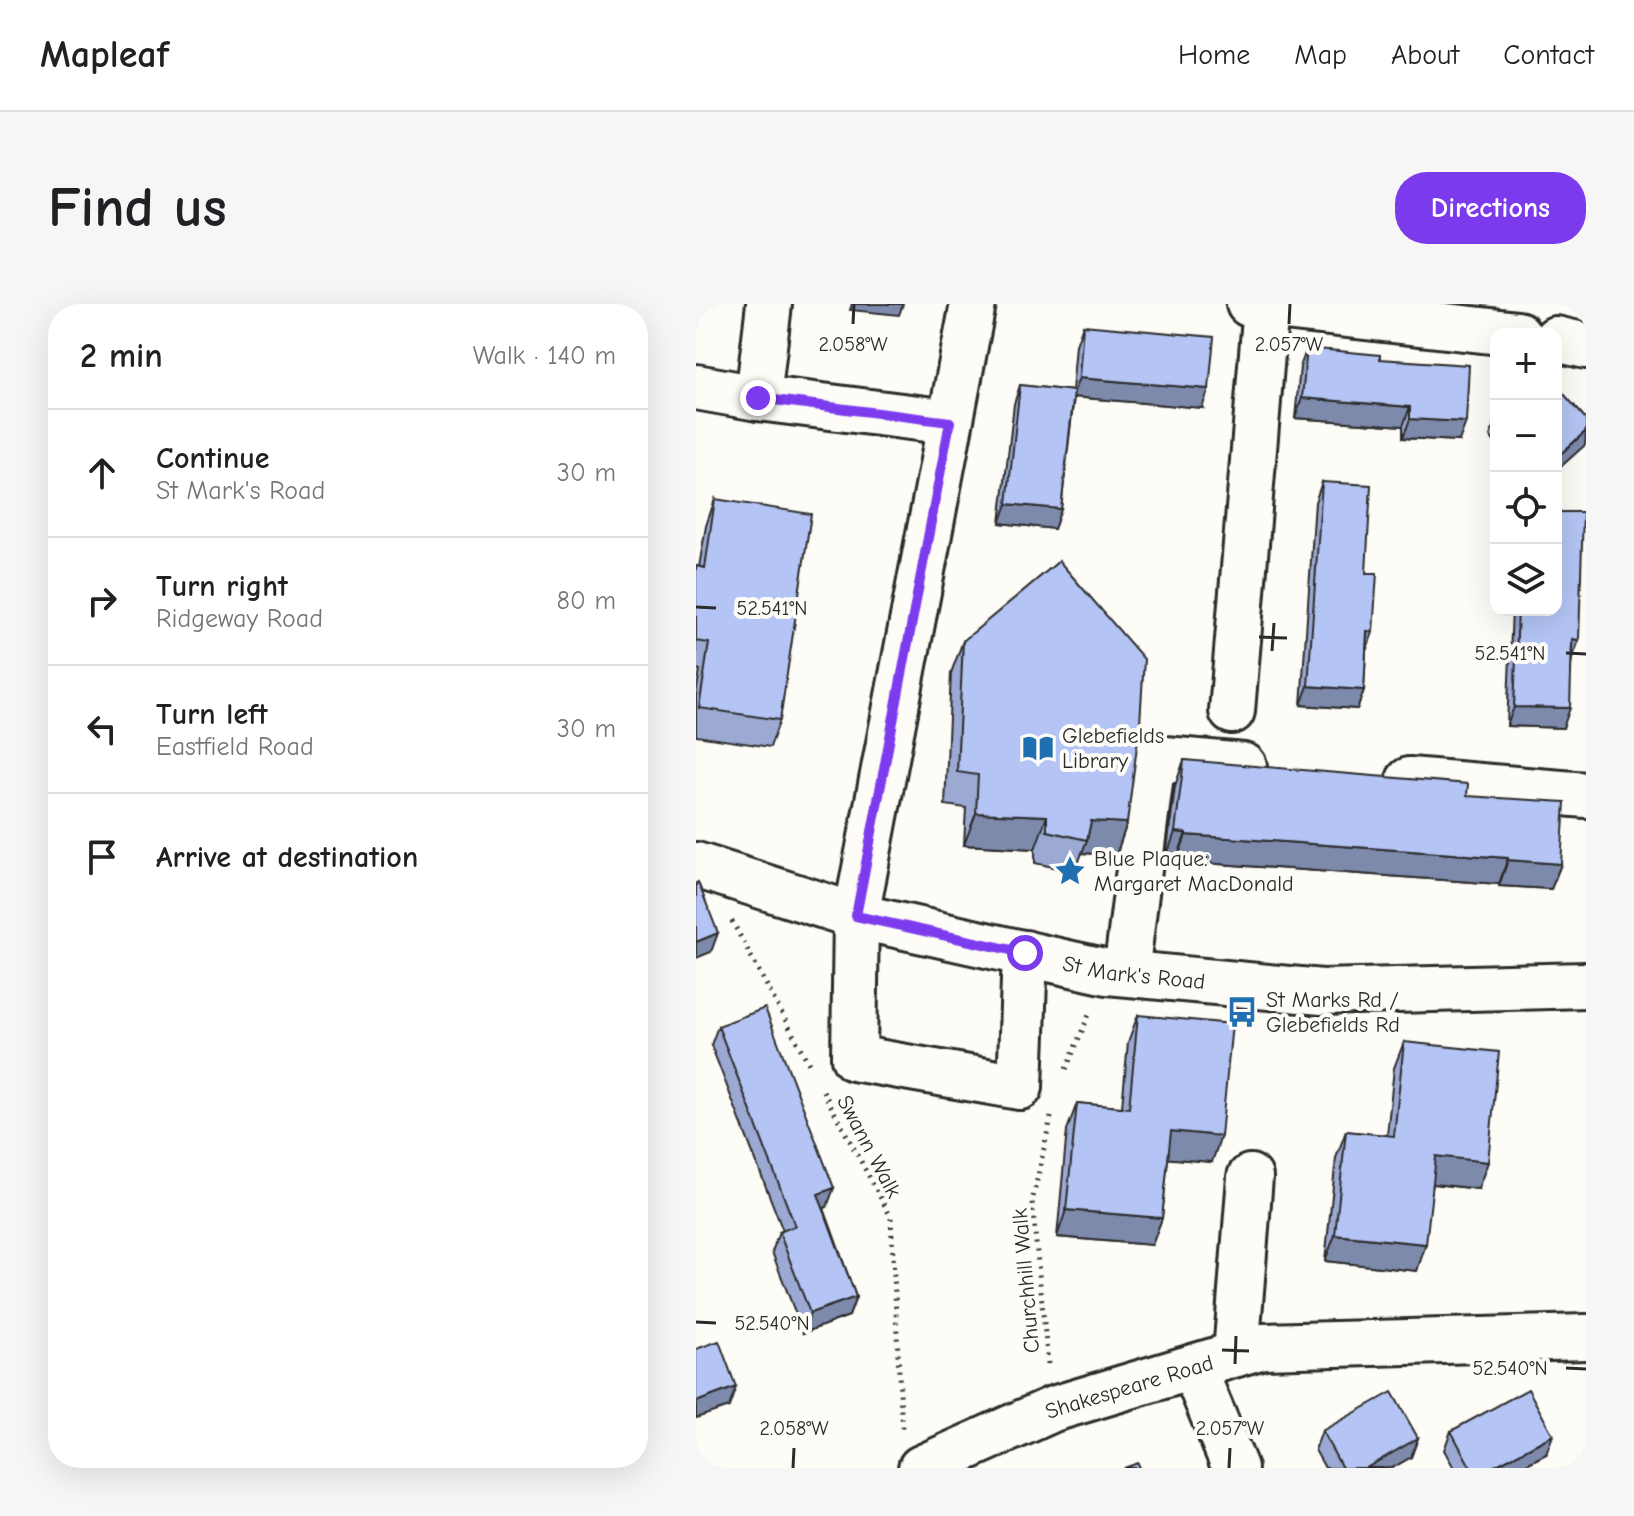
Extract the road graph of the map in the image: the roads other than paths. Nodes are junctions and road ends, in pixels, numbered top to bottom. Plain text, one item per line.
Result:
1 (769, 304) edge
2 (973, 304) edge
3 (1549, 304) edge
4 (1257, 305) edge
5 (1547, 328) edge
6 (1490, 331) edge
7 (1562, 340) edge
8 (1586, 346) edge
9 (696, 387) edge
10 (758, 398) junction
11 (950, 422) junction
12 (1232, 711) dead end
13 (1277, 768) edge
14 (1369, 776) edge
15 (1586, 795) edge
16 (700, 867) edge
17 (856, 916) junction
18 (1025, 953) junction
19 (1117, 973) junction
20 (1585, 993) edge
21 (1250, 1177) dead end
22 (1586, 1337) edge
23 (1236, 1354) junction
24 (1193, 1367) junction
25 (912, 1452) edge
26 (1235, 1468) edge

1 - 10 street
2 - 11 street
3 - 5 street
4 - 6 street
4 - 12 street
7 - 8 street
9 - 10 street
10 - 11 street
11 - 17 street
13 - 19 street
14 - 15 street
16 - 17 street, St Mark's Road
17 - 18 street, St Mark's Road
17 - 18 street
18 - 19 street, St Mark's Road
19 - 20 street, St Mark's Road
21 - 23 street
22 - 23 street, Shakespeare Road
23 - 24 street, Shakespeare Road
24 - 25 street, Shakespeare Road
24 - 26 street

